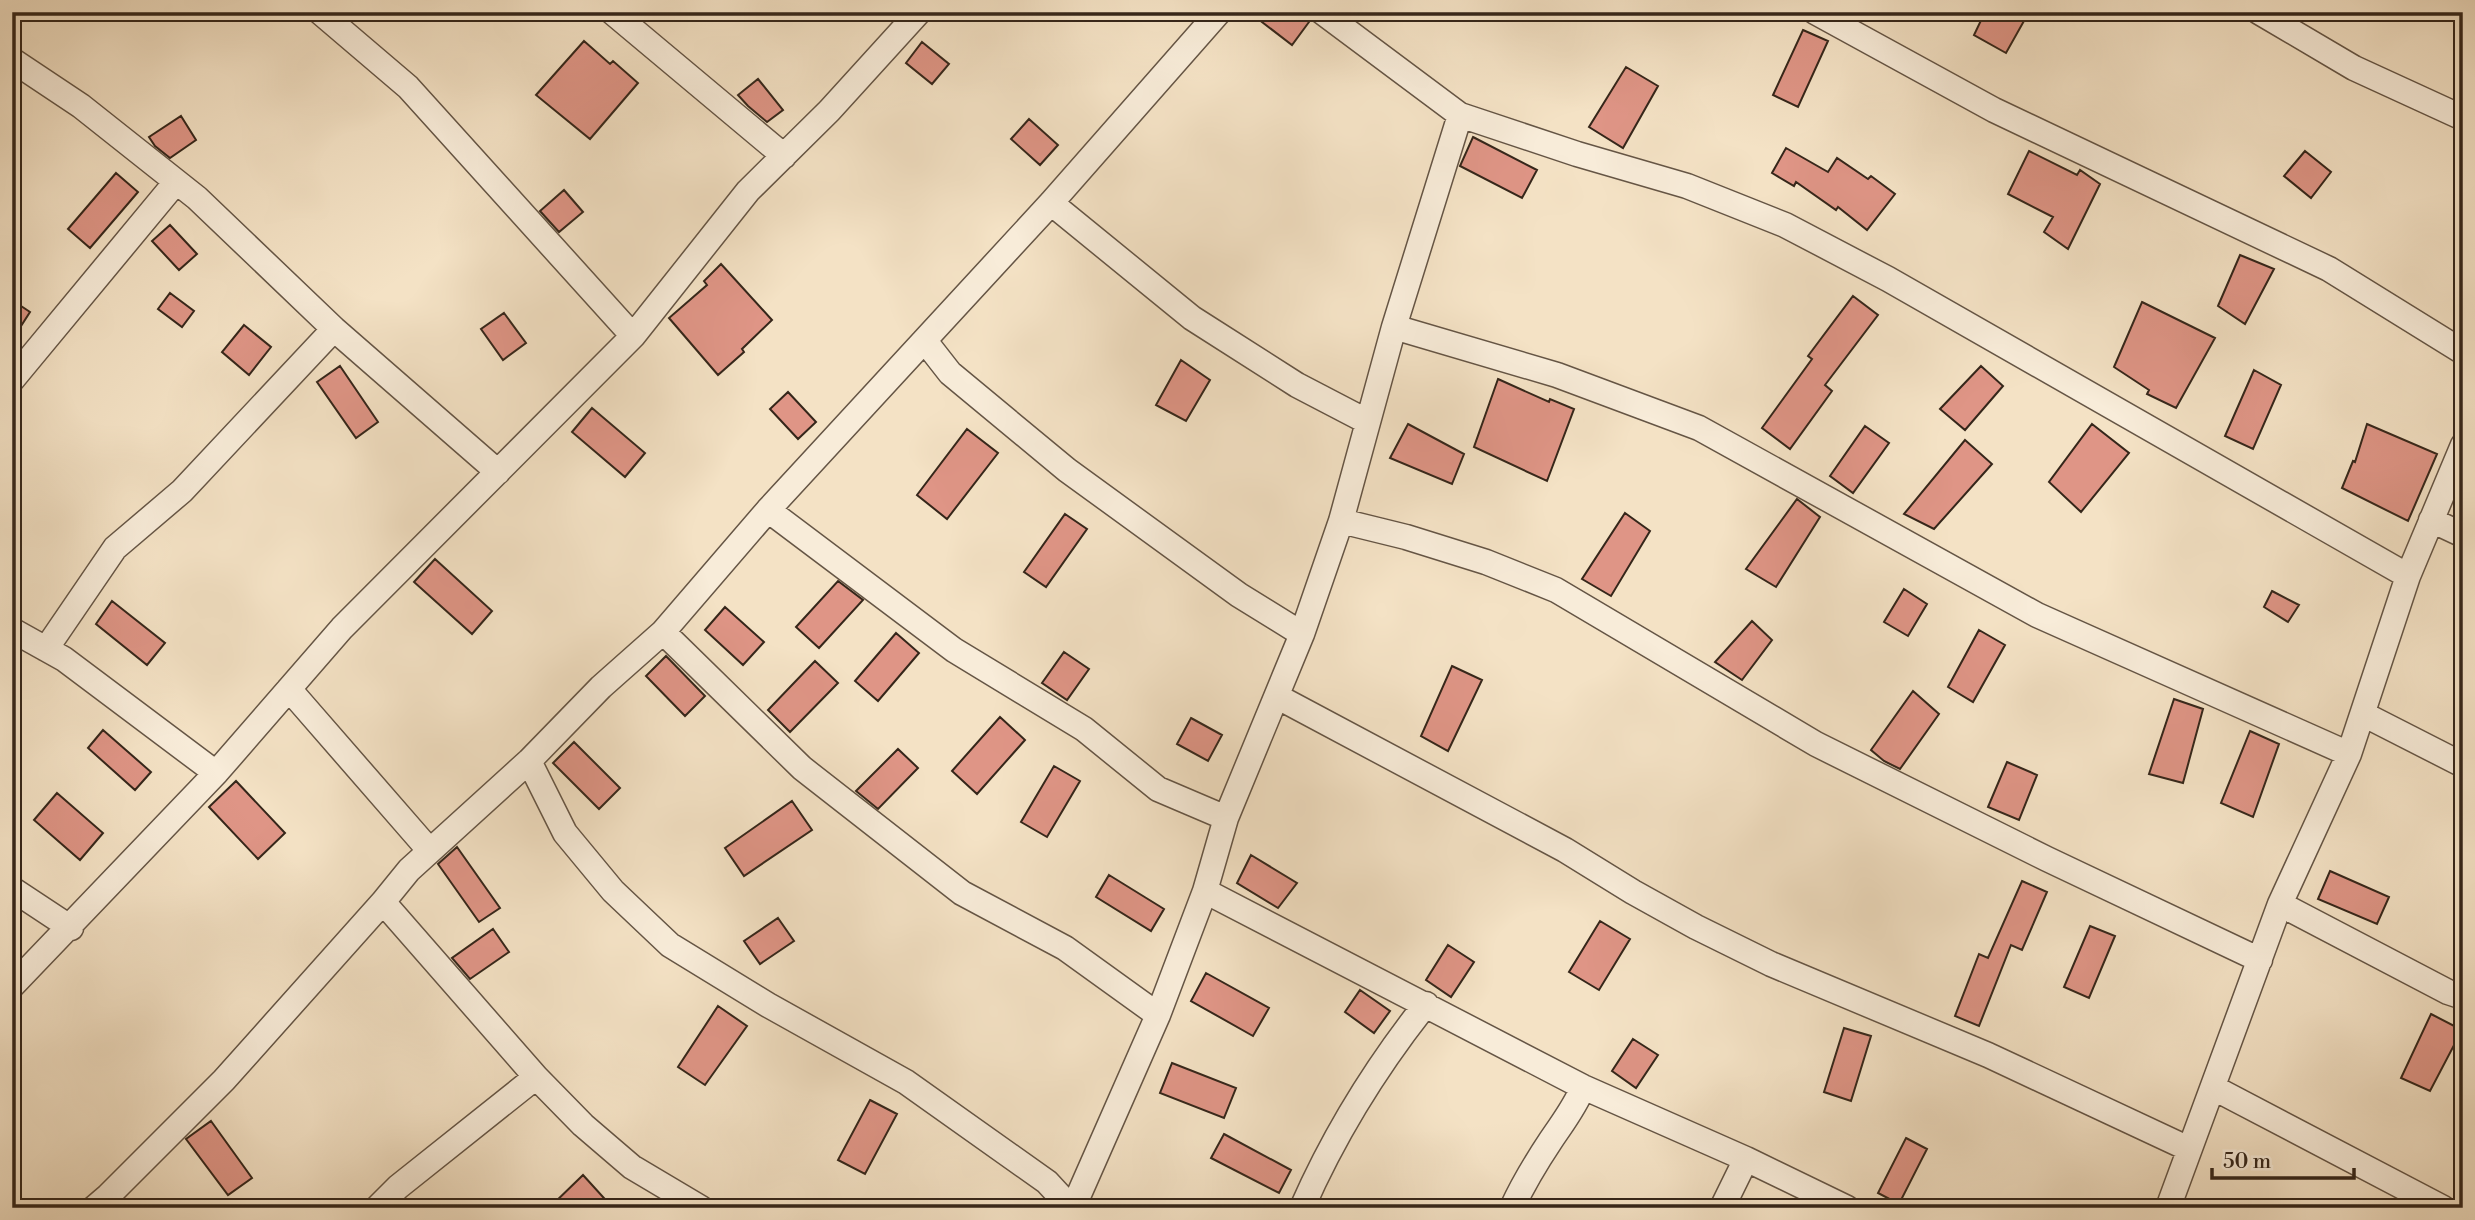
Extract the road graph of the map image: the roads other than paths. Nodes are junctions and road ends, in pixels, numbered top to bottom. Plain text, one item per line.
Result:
1 (320, 12) edge
2 (612, 12) edge
3 (919, 12) edge
4 (1219, 12) edge
5 (1322, 12) edge
6 (1815, 12) edge
7 (2259, 12) edge
8 (12, 60) edge
9 (1460, 115) junction
10 (2463, 118) edge
11 (784, 156) junction
12 (176, 182) junction
13 (1051, 203) junction
14 (1394, 327) junction
15 (334, 328) junction
16 (633, 336) junction
17 (925, 341) junction
18 (2463, 352) edge
19 (12, 380) edge
20 (1368, 422) junction
21 (2463, 445) edge
22 (498, 472) junction
23 (768, 510) junction
24 (2431, 520) junction
25 (1341, 521) junction
26 (2463, 535) edge
27 (2408, 576) junction
28 (12, 630) edge
29 (663, 632) junction
30 (1302, 634) junction
31 (46, 649) junction
32 (289, 689) junction
33 (1278, 697) junction
34 (2363, 714) junction
35 (2349, 754) junction
36 (528, 761) junction
37 (2463, 765) edge
38 (216, 773) junction
39 (1226, 818) junction
40 (430, 851) junction
41 (12, 889) edge
42 (1205, 891) junction
43 (383, 902) junction
44 (2280, 904) junction
45 (71, 928) junction
46 (2260, 960) junction
47 (12, 986) edge
48 (2463, 997) edge
49 (1426, 1004) junction
50 (1158, 1014) junction
51 (536, 1077) junction
52 (1583, 1087) junction
53 (2214, 1088) junction
54 (2189, 1149) junction
55 (1746, 1159) junction
56 (2415, 1202) edge
57 (94, 1208) edge
58 (377, 1208) edge
59 (701, 1208) edge
60 (1072, 1208) edge
61 (1302, 1208) edge
62 (1512, 1208) edge
63 (1722, 1208) edge
64 (1847, 1208) edge
65 (2168, 1208) edge
66 (2443, 1208) edge

1 - 16 street
2 - 11 street
3 - 11 street
4 - 13 street
5 - 9 street
6 - 18 street
7 - 10 street
8 - 12 street
9 - 14 street
9 - 27 street
11 - 16 street
12 - 15 street
12 - 19 street
13 - 17 street
13 - 20 street
14 - 20 street
14 - 35 street
15 - 22 street
15 - 31 street
16 - 22 street
17 - 23 street
17 - 30 street
20 - 25 street
21 - 24 street
22 - 32 street
23 - 29 street
23 - 39 street
24 - 26 street
24 - 27 street
25 - 30 street
25 - 46 street
27 - 34 street
28 - 31 street
29 - 36 street
29 - 50 street
30 - 33 street
31 - 38 street
32 - 38 street
32 - 40 street
33 - 39 street
33 - 54 street
34 - 35 street
34 - 37 street
35 - 44 street
36 - 40 street
36 - 60 street
38 - 45 street
39 - 42 street
40 - 43 street
41 - 45 street
42 - 49 street
42 - 50 street
43 - 51 street
43 - 57 street
44 - 46 street
44 - 48 street
45 - 47 street
46 - 53 street
49 - 52 street
49 - 61 street
50 - 60 street
51 - 58 street
51 - 59 street
52 - 55 street
52 - 62 street
53 - 54 street
53 - 56 street
54 - 65 street
55 - 63 street
55 - 64 street
56 - 66 street

